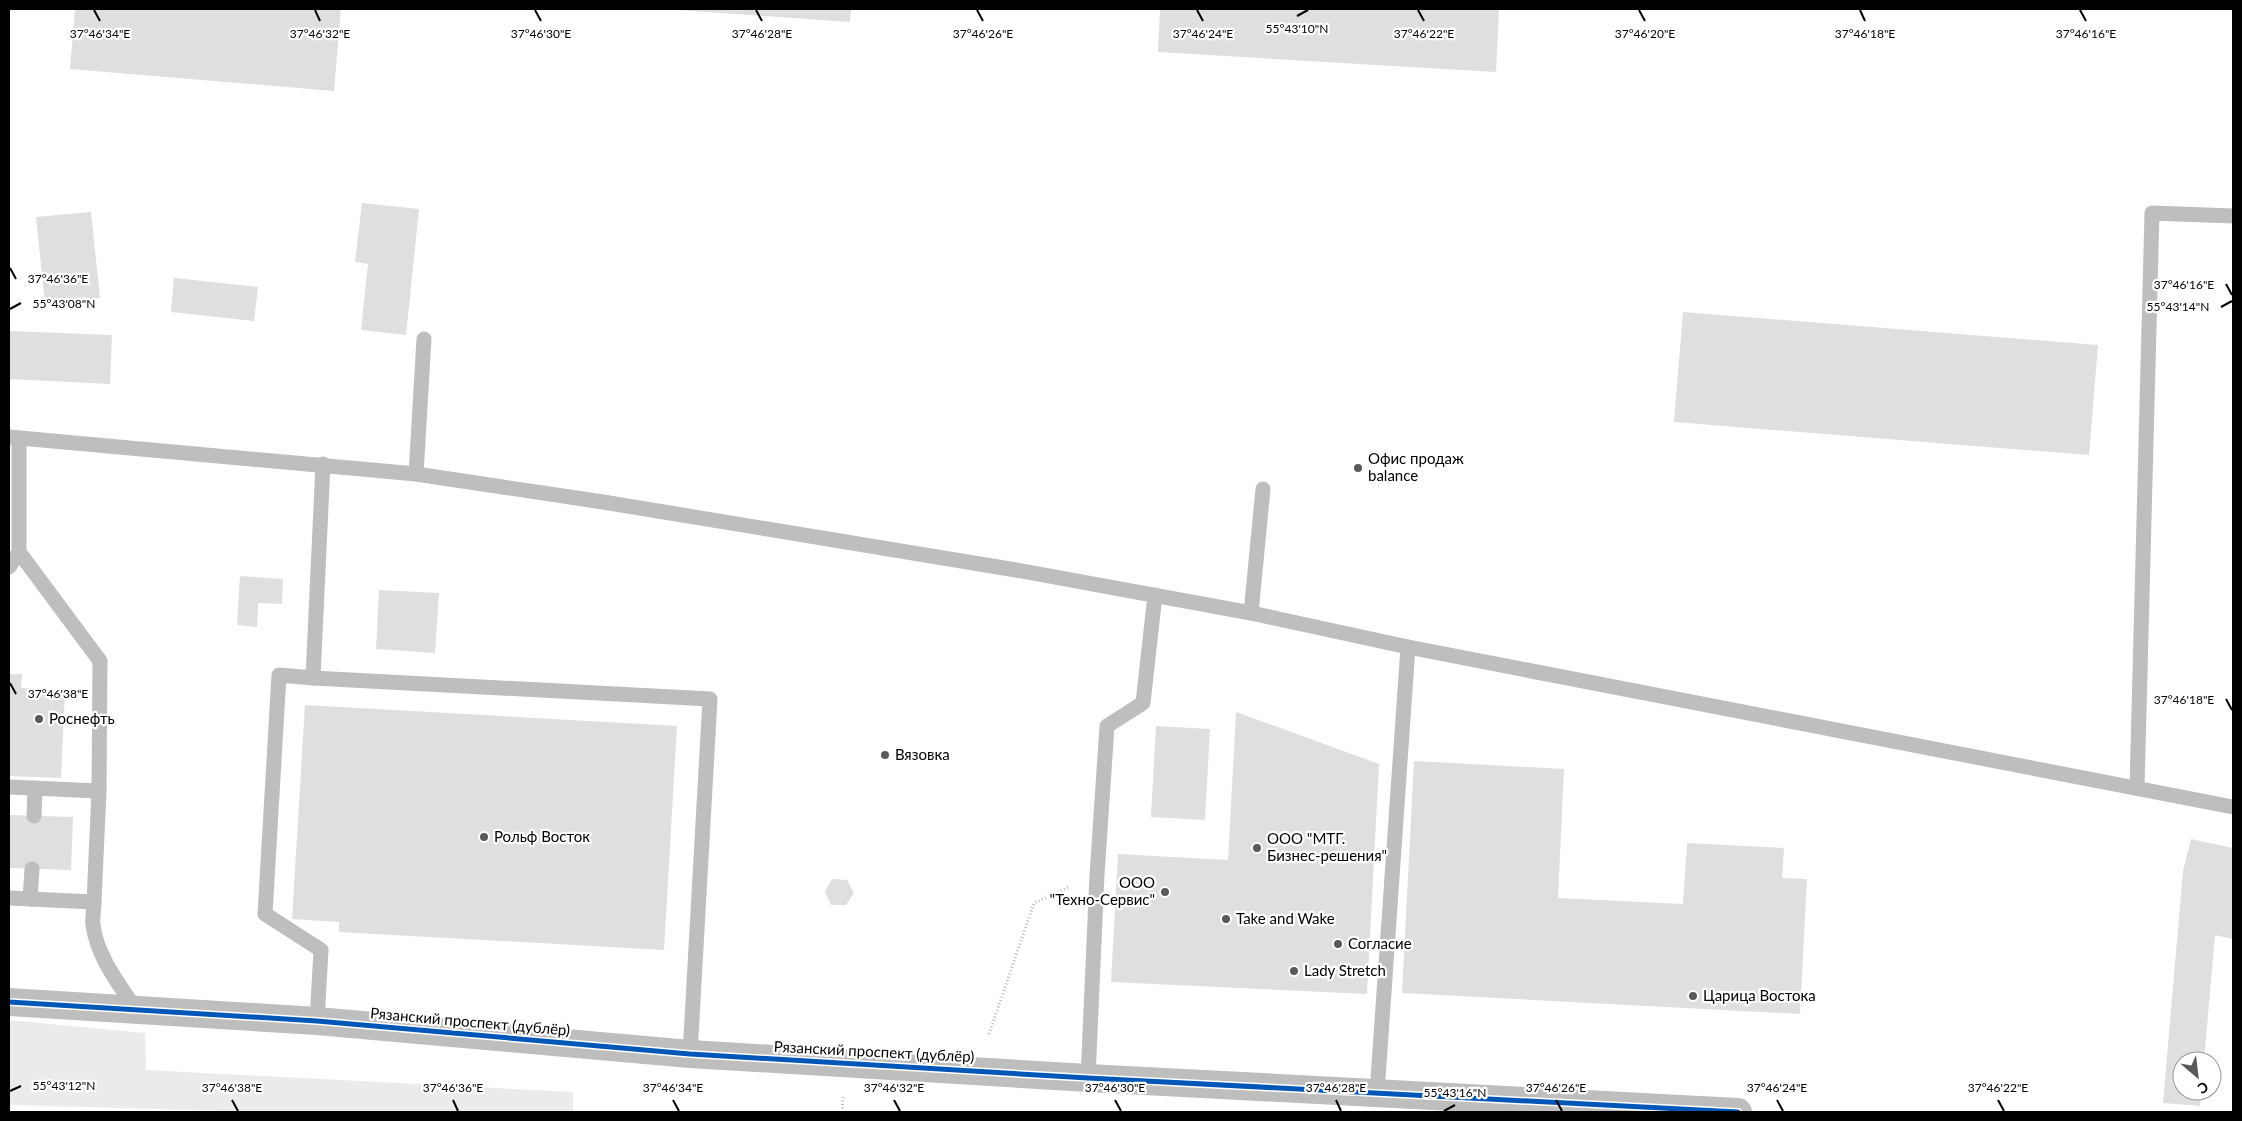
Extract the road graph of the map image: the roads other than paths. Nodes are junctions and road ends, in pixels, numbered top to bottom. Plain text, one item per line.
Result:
1 (2233, 216) edge
2 (424, 338) dead end
3 (14, 437) edge
4 (323, 464) junction
5 (416, 474) junction
6 (1263, 489) dead end
7 (19, 552) junction
8 (9, 567) edge
9 (1155, 595) junction
10 (1251, 613) junction
11 (1408, 647) junction
12 (313, 678) junction
13 (9, 787) edge
14 (35, 788) junction
15 (2137, 788) junction
16 (99, 790) junction
17 (2233, 807) edge
18 (34, 816) dead end
19 (32, 869) dead end
20 (9, 898) edge
21 (30, 899) junction
22 (94, 902) junction
23 (9, 1002) edge
24 (135, 1008) junction
25 (316, 1021) junction
26 (690, 1054) junction
27 (1088, 1078) junction
28 (1377, 1093) junction
29 (1738, 1112) edge

1 - 15 lane
2 - 5 lane
3 - 4 lane
3 - 7 lane
4 - 5 lane
4 - 12 lane
5 - 9 lane
6 - 10 lane
7 - 8 lane
7 - 16 lane
9 - 10 lane
9 - 27 lane
10 - 11 lane
11 - 15 lane
11 - 28 lane
12 - 25 lane
12 - 26 lane
13 - 14 lane
14 - 16 lane
14 - 18 lane
15 - 17 lane
16 - 22 lane
19 - 21 lane
20 - 21 lane
21 - 22 lane
22 - 24 lane
23 - 24 street, Рязанский проспект (дублёр)
24 - 25 street, Рязанский проспект (дублёр)
25 - 26 street, Рязанский проспект (дублёр)
26 - 27 street, Рязанский проспект (дублёр)
27 - 28 street, Рязанский проспект (дублёр)
28 - 29 street, Рязанский проспект (дублёр)

